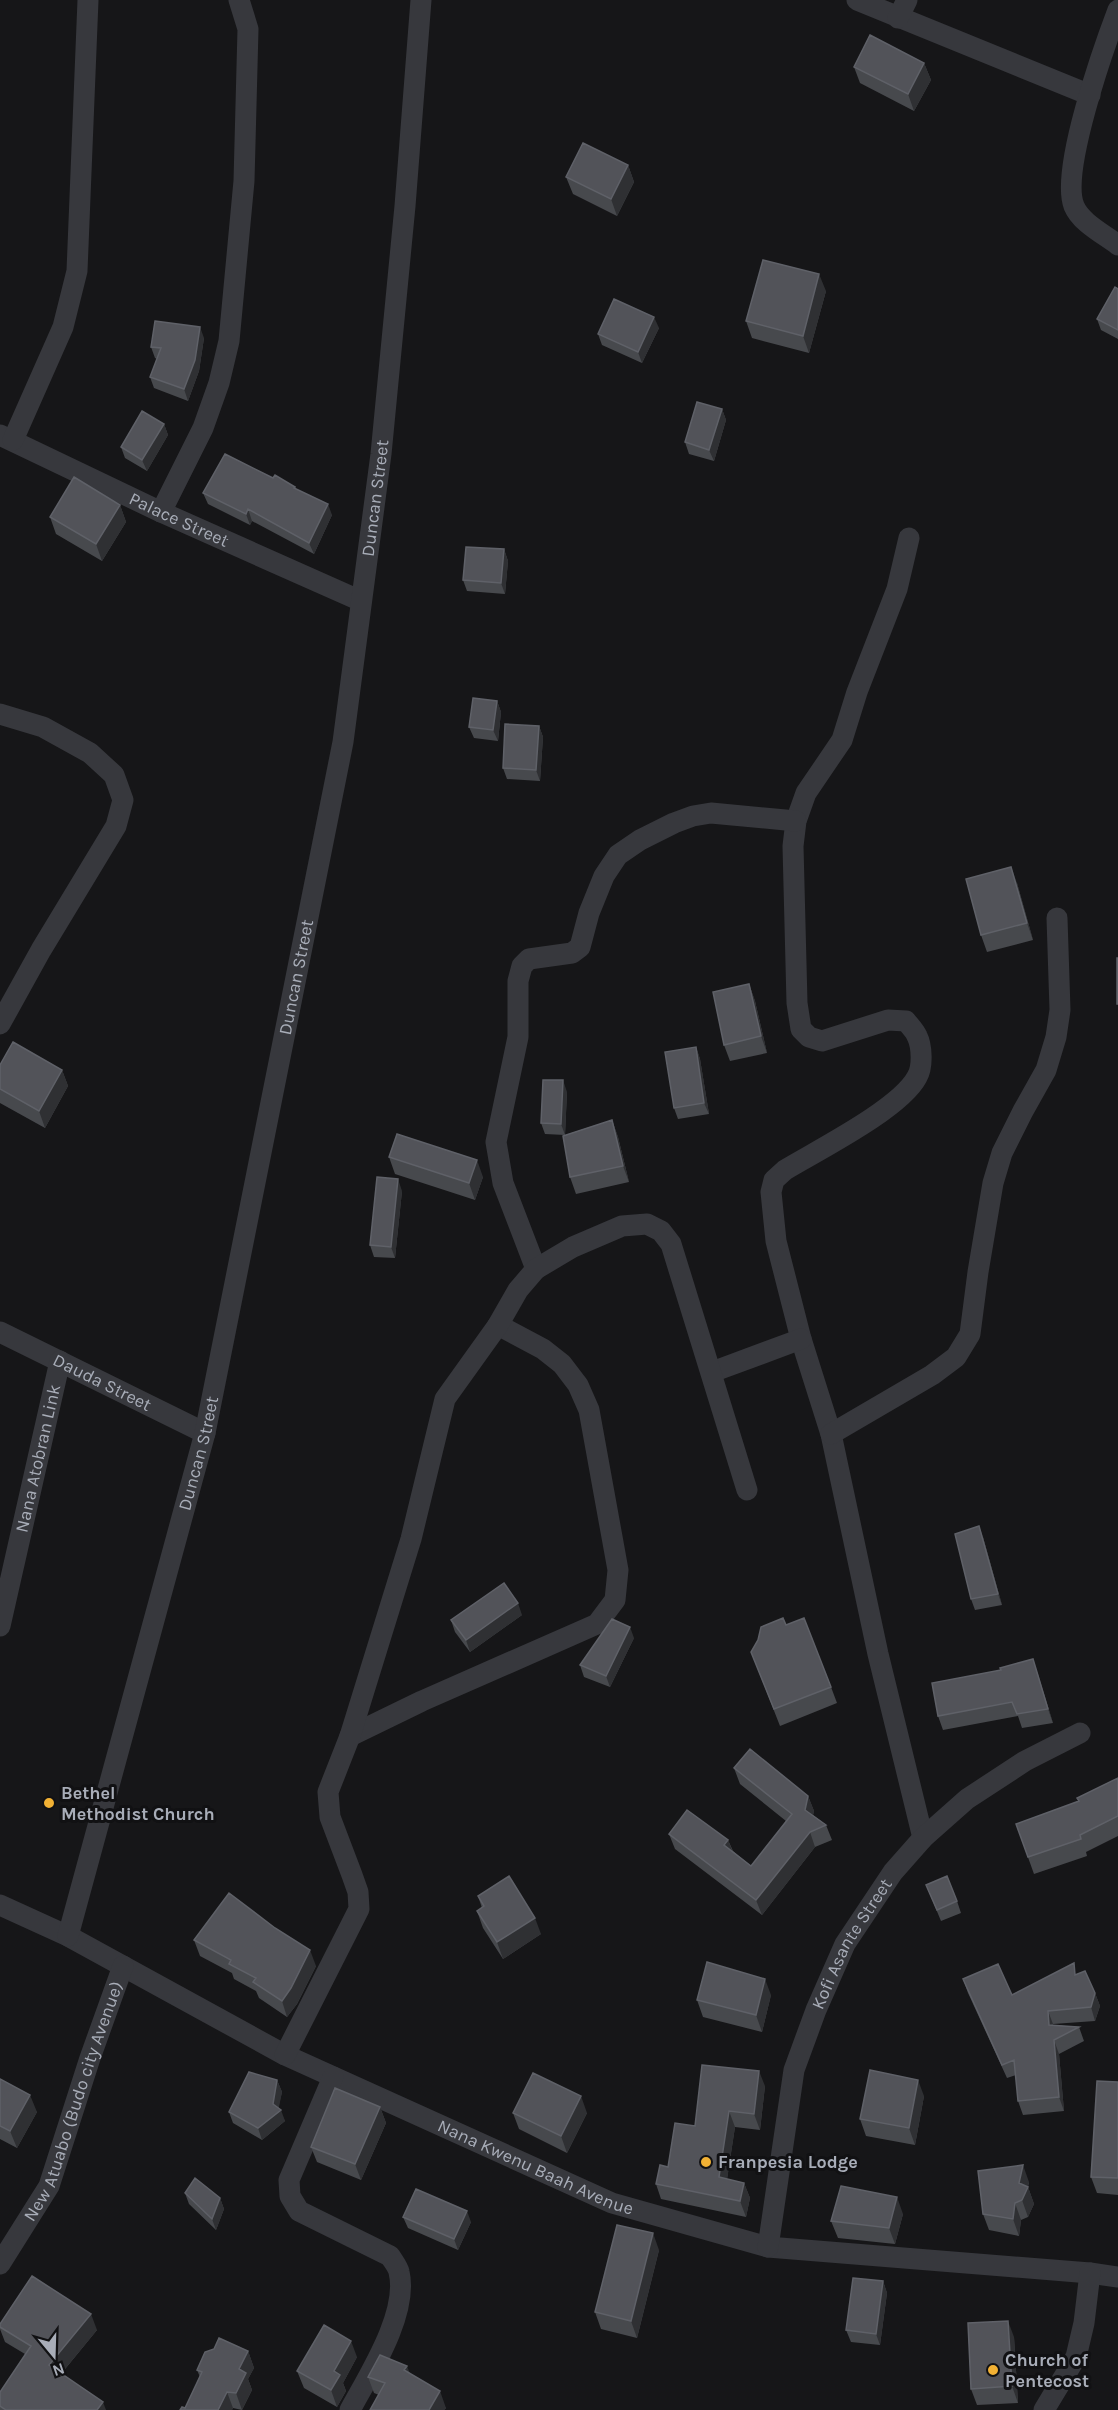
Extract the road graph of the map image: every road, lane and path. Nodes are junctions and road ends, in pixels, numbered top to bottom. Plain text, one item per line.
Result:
1 (88, 0) edge
2 (239, 0) edge
3 (422, 0) edge
4 (857, 0) edge
5 (903, 9) edge
6 (1118, 10) edge
7 (1090, 95) junction
8 (1118, 245) edge
9 (6, 437) edge
10 (160, 512) junction
11 (909, 538) dead end
12 (361, 601) junction
13 (0, 714) edge
14 (796, 821) junction
15 (1057, 918) dead end
16 (0, 1024) edge
17 (536, 1269) junction
18 (498, 1325) junction
19 (0, 1332) edge
20 (801, 1339) junction
21 (60, 1361) junction
22 (711, 1372) junction
23 (205, 1433) junction
24 (831, 1434) junction
25 (747, 1490) dead end
26 (0, 1626) edge
27 (1080, 1733) dead end
28 (350, 1736) junction
29 (923, 1838) junction
30 (0, 1905) edge
31 (68, 1936) junction
32 (123, 1966) junction
33 (285, 2055) junction
34 (333, 2077) junction
35 (768, 2247) junction
36 (0, 2264) edge
37 (1090, 2273) junction
38 (1118, 2277) edge
39 (350, 2410) edge
40 (1044, 2410) edge

1 - 9 street
2 - 10 street
3 - 12 street, Duncan Street
4 - 5 street
5 - 7 street
6 - 7 street
7 - 8 street
9 - 10 street, Palace Street
10 - 12 street, Palace Street
11 - 14 street
12 - 23 street, Duncan Street
13 - 16 street
14 - 17 street
14 - 20 street
15 - 24 street
17 - 18 street
17 - 22 street
18 - 28 street
18 - 28 street
19 - 21 street, Dauda Street
20 - 22 street
20 - 24 street
21 - 23 street, Dauda Street
21 - 26 street, Nana Atobran Link
22 - 25 street
23 - 31 street, Duncan Street
24 - 29 street
27 - 29 street, Kofi Asante Street
28 - 33 street
29 - 35 street, Kofi Asante Street
30 - 31 street, Nana Kwenu Baah Avenue
31 - 32 street, Nana Kwenu Baah Avenue
32 - 33 street, Nana Kwenu Baah Avenue
32 - 36 street, New Atuabo (Budo city Avenue)
33 - 34 street, Nana Kwenu Baah Avenue
34 - 35 street, Nana Kwenu Baah Avenue
34 - 39 street
35 - 37 street, Nana Kwenu Baah Avenue
37 - 38 street, Nana Kwenu Baah Avenue
37 - 40 street

